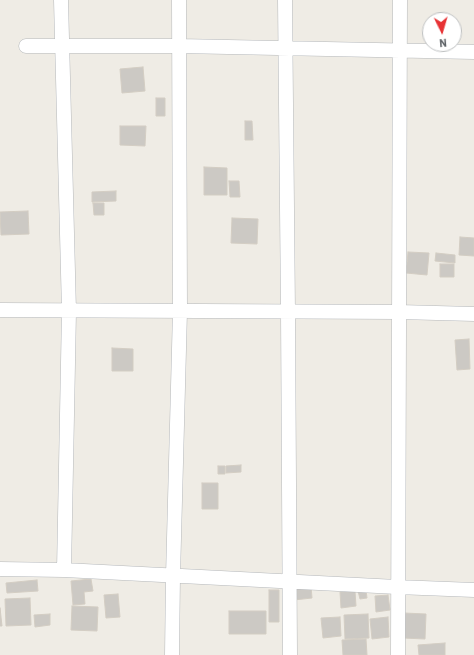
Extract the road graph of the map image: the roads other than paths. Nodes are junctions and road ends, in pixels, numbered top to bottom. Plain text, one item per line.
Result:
1 (61, 0) edge
2 (179, 0) edge
3 (285, 0) edge
4 (400, 0) edge
5 (26, 46) dead end
6 (62, 46) junction
7 (179, 46) junction
8 (285, 48) junction
9 (399, 50) junction
10 (474, 52) edge
11 (0, 310) edge
12 (69, 311) junction
13 (180, 311) junction
14 (288, 312) junction
15 (399, 312) junction
16 (474, 314) edge
17 (0, 569) edge
18 (64, 570) junction
19 (173, 576) junction
20 (289, 582) junction
21 (397, 588) junction
22 (474, 590) edge
23 (172, 655) edge
24 (290, 655) edge
25 (398, 655) edge

1 - 6 street
2 - 7 street
3 - 8 street
4 - 9 street
5 - 6 street
6 - 7 street
6 - 12 street
7 - 8 street
7 - 13 street
8 - 9 street
8 - 14 street
9 - 10 street
9 - 15 street
11 - 12 street
12 - 13 street
12 - 18 street
13 - 14 street
13 - 19 street
14 - 15 street
14 - 20 street
15 - 16 street
15 - 21 street
17 - 18 street
18 - 19 street
19 - 20 street
19 - 23 street
20 - 21 street
20 - 24 street
21 - 22 street
21 - 25 street

